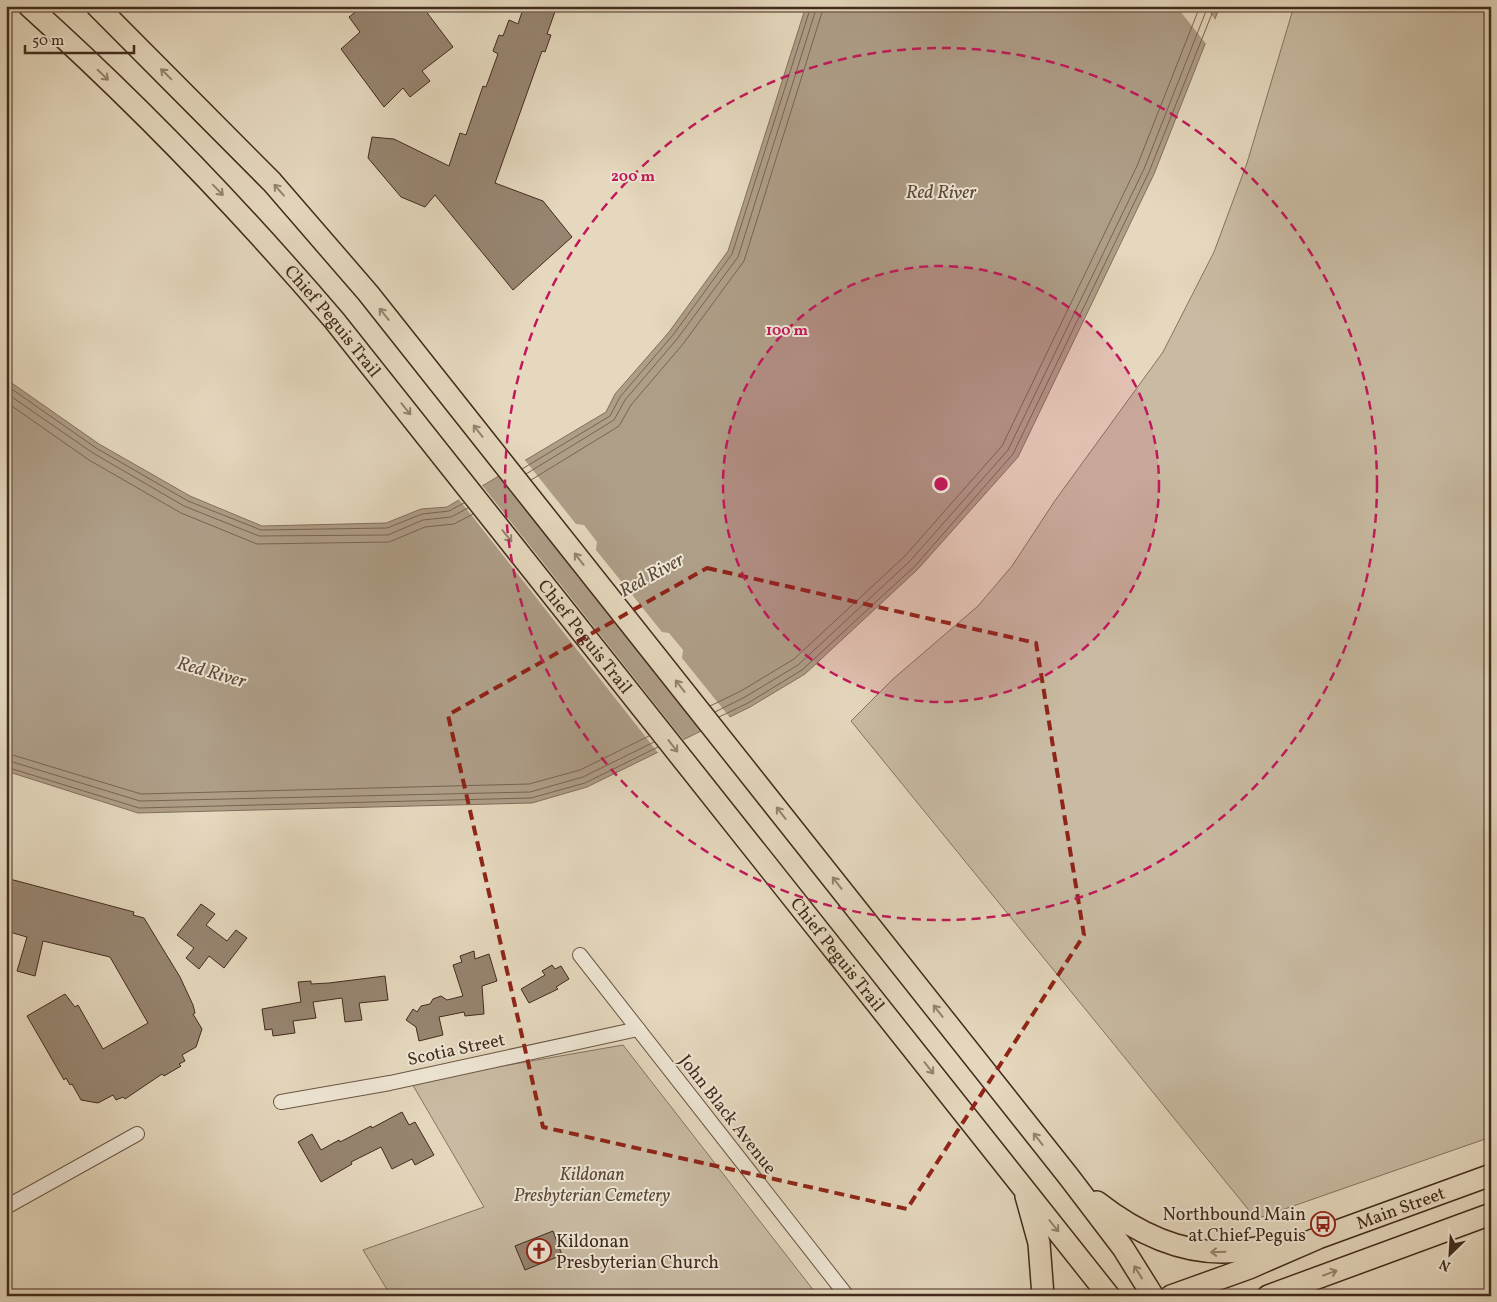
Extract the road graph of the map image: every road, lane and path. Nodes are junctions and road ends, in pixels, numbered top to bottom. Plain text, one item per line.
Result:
1 (29, 6) edge
2 (97, 6) edge
3 (580, 955) dead end
4 (638, 1029) junction
5 (282, 1102) dead end
6 (136, 1134) dead end
7 (1491, 1175) edge
8 (1069, 1177) junction
9 (1024, 1188) junction
10 (6, 1206) edge
11 (1491, 1214) edge
12 (1318, 1238) junction
13 (847, 1296) edge
14 (1043, 1296) edge
15 (1109, 1296) edge
16 (1153, 1296) edge
17 (1171, 1296) edge
18 (1268, 1296) edge

1 -> 9 main road, Chief Peguis Trail
8 -> 2 main road
3 - 4 street, John Black Avenue
4 - 5 street, Scotia Street
4 - 13 street, John Black Avenue
6 - 10 street
7 - 12 main road, Main Street
12 -> 8 main road
16 -> 8 main road
9 - 14 main road
9 -> 15 main road, Chief Peguis Trail
18 -> 11 main road, Main Street
12 - 17 main road, Main Street

